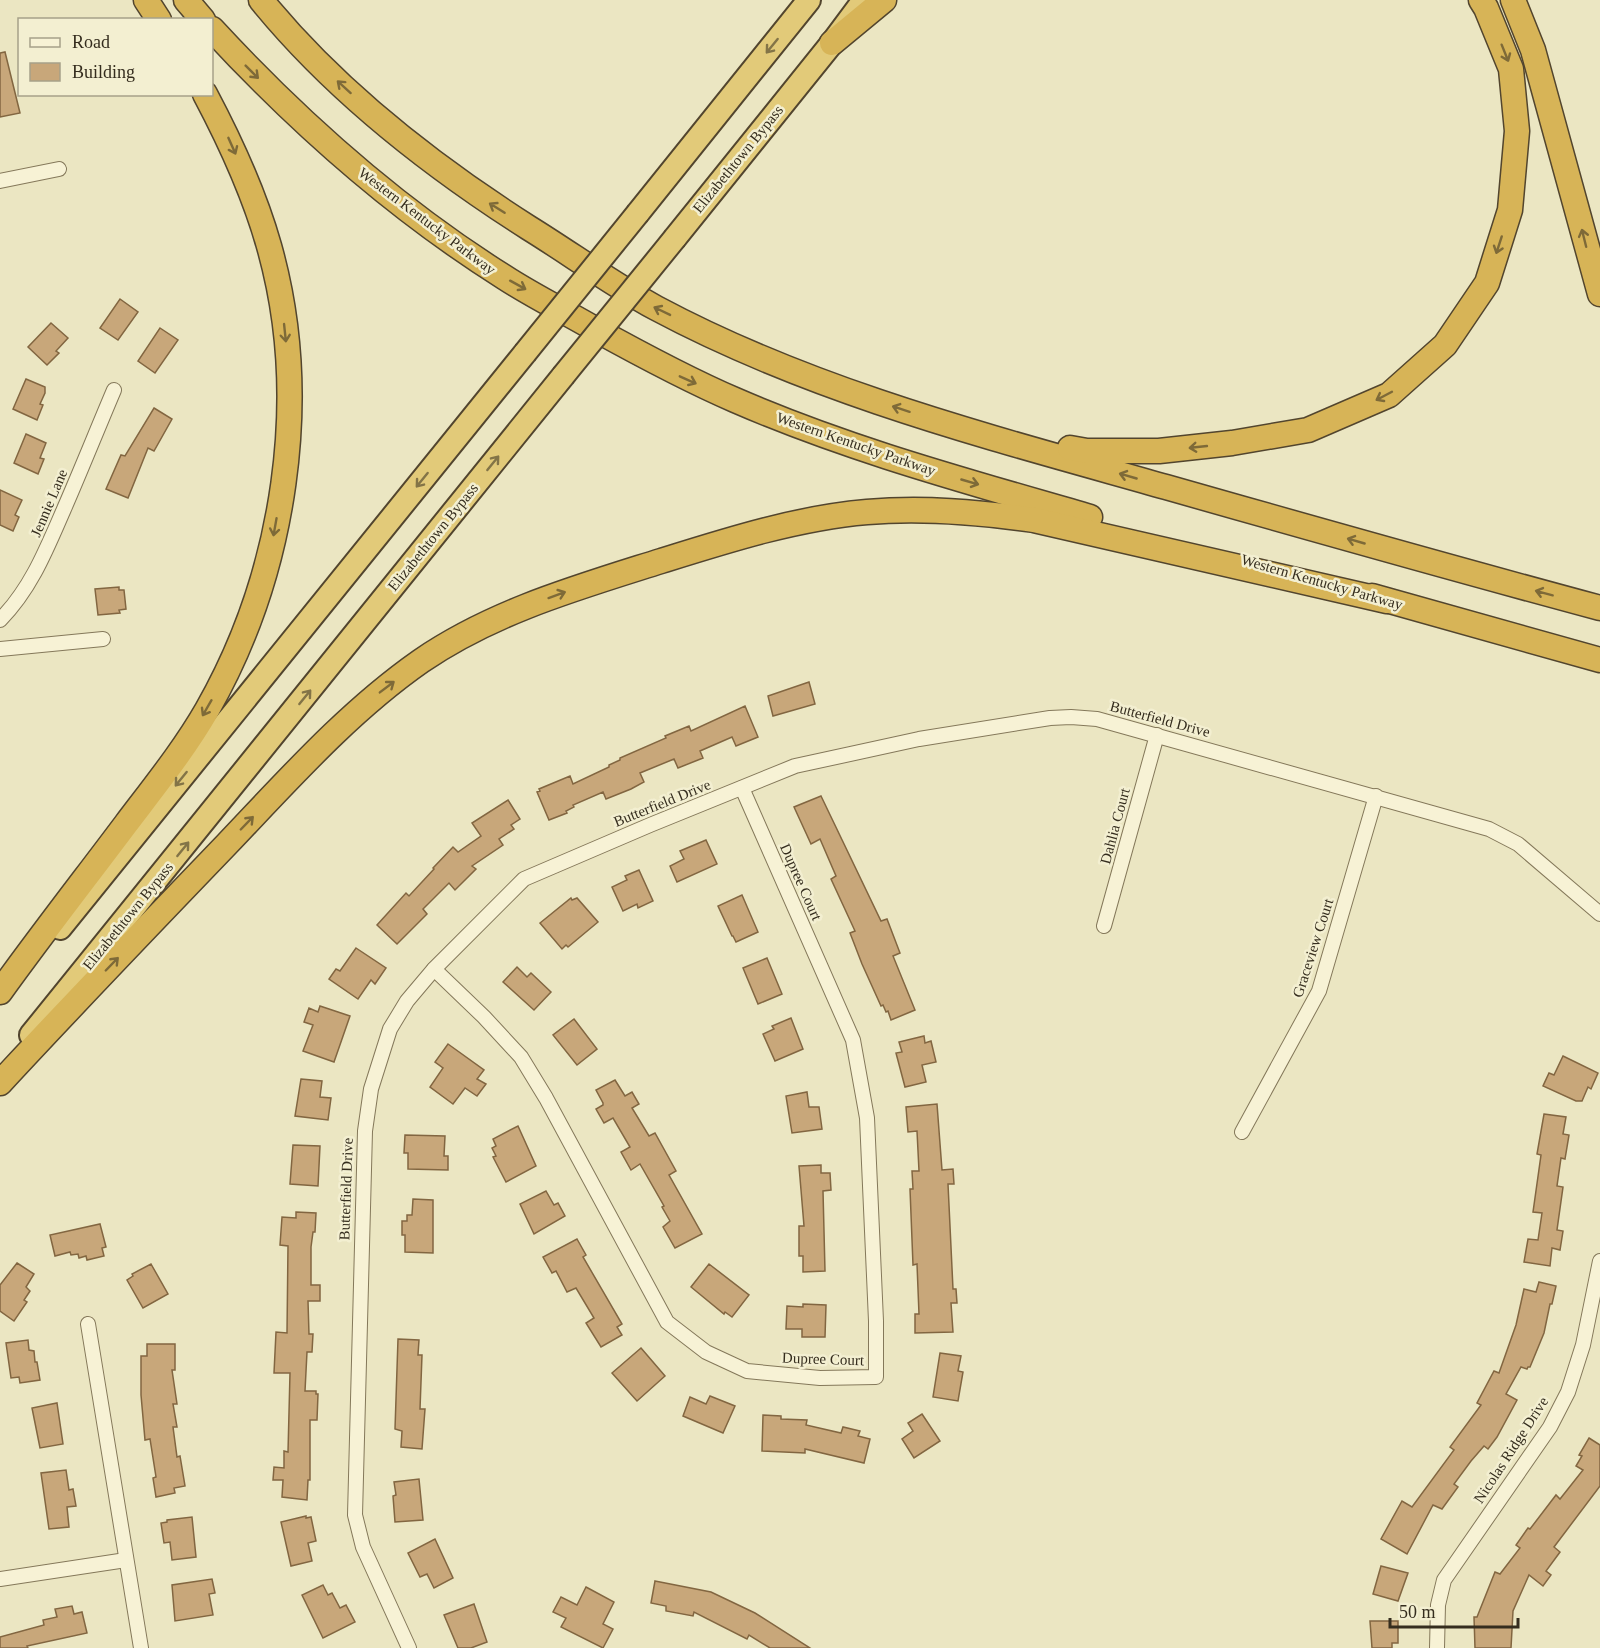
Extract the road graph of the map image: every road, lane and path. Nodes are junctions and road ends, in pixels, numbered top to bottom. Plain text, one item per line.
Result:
1 (146, 0) edge
2 (186, 0) edge
3 (261, 0) edge
4 (809, 0) edge
5 (864, 0) edge
6 (884, 0) edge
7 (1481, 0) edge
8 (1513, 0) edge
9 (158, 18) edge
10 (200, 18) edge
11 (213, 30) edge
12 (832, 44) junction
13 (206, 96) edge
14 (59, 169) dead end
15 (0, 181) edge
16 (1600, 294) edge
17 (114, 390) dead end
18 (957, 426) junction
19 (1387, 601) junction
20 (1600, 608) edge
21 (0, 620) edge
22 (103, 639) dead end
23 (0, 649) edge
24 (1600, 660) edge
25 (1157, 735) junction
26 (742, 788) junction
27 (1376, 796) junction
28 (1600, 914) edge
29 (1104, 926) dead end
30 (434, 969) junction
31 (0, 992) edge
32 (0, 1004) edge
33 (0, 1073) edge
34 (0, 1083) edge
35 (1242, 1132) dead end
36 (1600, 1261) edge
37 (88, 1324) dead end
38 (126, 1560) junction
39 (0, 1579) edge
40 (140, 1645) edge
41 (409, 1648) edge
42 (1437, 1648) edge

1 - 9 highway
2 - 10 highway
18 -> 3 highway
4 -> 32 highway, bridge
5 - 12 highway, Elizabethtown Bypass
6 - 12 highway
7 -> 18 highway
16 -> 8 highway
11 -> 19 highway, Western Kentucky Parkway
33 -> 12 highway, Elizabethtown Bypass, bridge
13 -> 31 highway
14 - 15 street
17 - 21 street, Jennie Lane
20 -> 18 highway
19 - 24 highway, Western Kentucky Parkway
34 -> 19 highway
22 - 23 street
25 - 26 street, Butterfield Drive
25 - 27 street, Butterfield Drive
25 - 29 street, Dahlia Court
26 - 30 street, Butterfield Drive
26 - 30 street, Dupree Court
27 - 28 street, Butterfield Drive
27 - 35 street, Graceview Court
30 - 41 street, Butterfield Drive
36 - 42 street, Nicolas Ridge Drive
37 - 38 street
38 - 39 street
38 - 40 street

